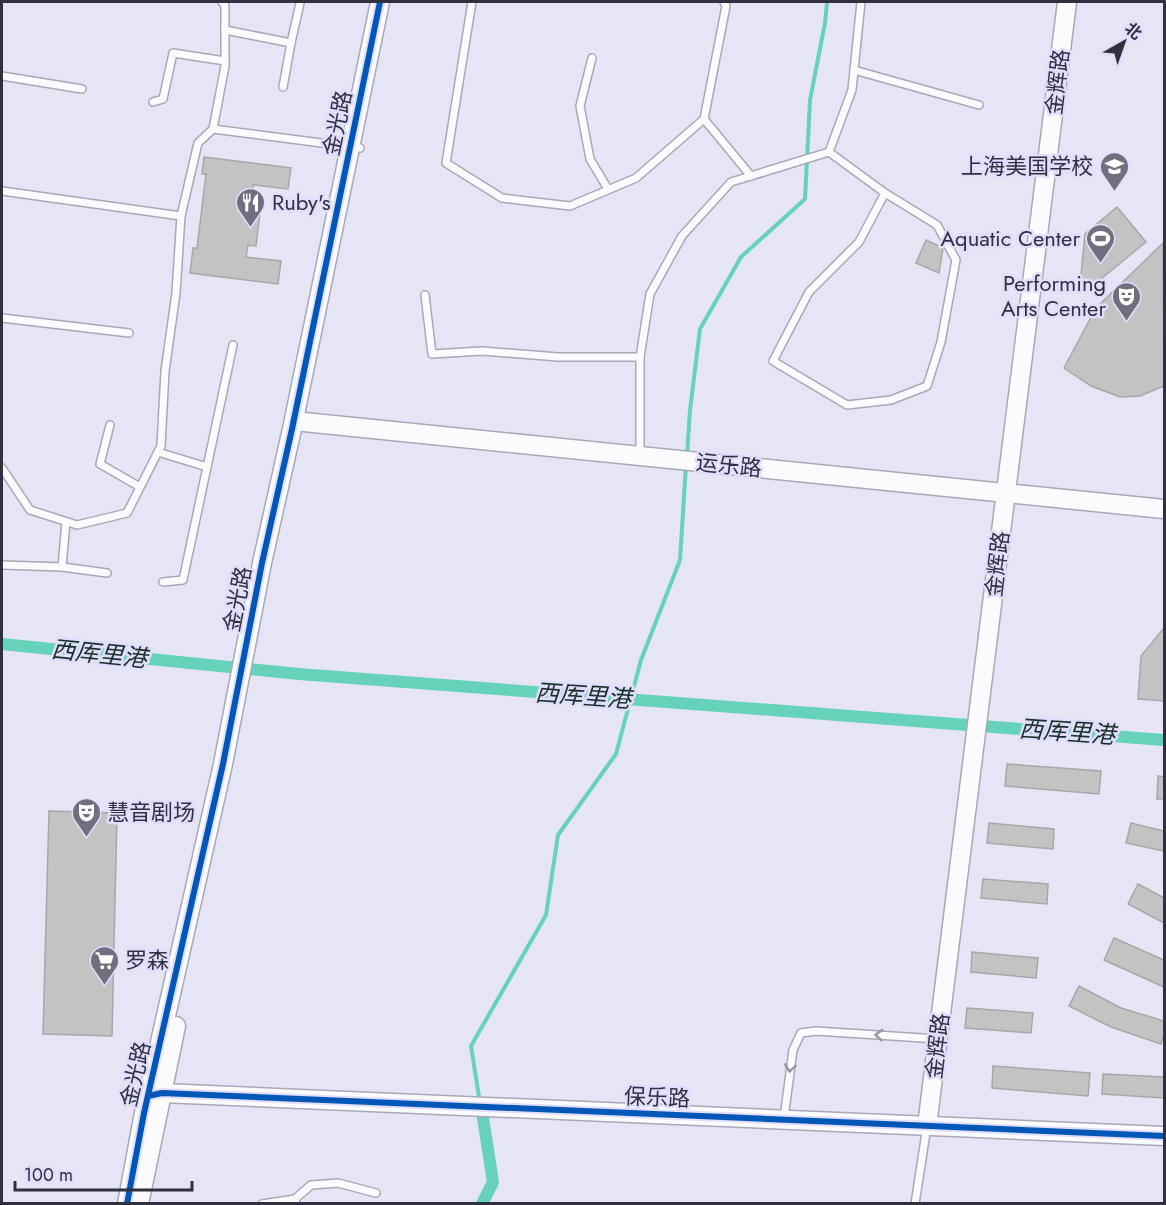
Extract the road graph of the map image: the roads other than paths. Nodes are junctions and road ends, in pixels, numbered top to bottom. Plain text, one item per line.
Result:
1 (222, 2) edge
2 (380, 2) edge
3 (392, 2) edge
4 (472, 2) edge
5 (724, 2) edge
6 (861, 2) edge
7 (1067, 2) edge
8 (300, 3) edge
9 (225, 30) junction
10 (291, 43) junction
11 (592, 58) dead end
12 (225, 61) junction
13 (854, 70) junction
14 (2, 76) edge
15 (283, 87) dead end
16 (82, 89) dead end
17 (153, 102) dead end
18 (979, 105) dead end
19 (704, 119) junction
20 (213, 129) junction
21 (355, 148) junction
22 (829, 152) junction
23 (751, 176) junction
24 (608, 189) junction
25 (2, 191) edge
26 (885, 193) junction
27 (181, 216) junction
28 (425, 295) dead end
29 (2, 318) edge
30 (129, 333) dead end
31 (233, 345) dead end
32 (640, 357) junction
33 (300, 420) junction
34 (110, 425) dead end
35 (158, 452) junction
36 (640, 455) junction
37 (207, 467) junction
38 (2, 468) edge
39 (140, 487) junction
40 (1005, 494) junction
41 (1164, 509) edge
42 (66, 522) junction
43 (2, 564) edge
44 (62, 567) junction
45 (107, 573) dead end
46 (163, 582) dead end
47 (252, 642) junction
48 (938, 1039) junction
49 (155, 1094) junction
50 (783, 1120) junction
51 (927, 1126) junction
52 (1164, 1136) edge
53 (376, 1193) dead end
54 (295, 1201) edge
55 (127, 1203) edge
56 (139, 1203) edge
57 (262, 1203) edge
58 (915, 1203) edge

1 - 9 lane
2 - 21 street, 金光路
3 - 21 street, 金光路
4 - 24 lane
5 - 19 lane
6 - 13 lane
7 - 40 street, 金辉路
8 - 10 lane
9 - 10 lane
9 - 12 lane
10 - 15 lane
11 - 24 lane
12 - 17 lane
12 - 20 lane
13 - 18 lane
13 - 22 lane
14 - 16 lane
19 - 23 lane
19 - 24 lane
20 - 21 lane
20 - 27 lane
21 - 33 street, 金光路
22 - 23 lane
22 - 26 lane
23 - 32 lane
25 - 27 lane
26 - 26 lane
27 - 35 lane
28 - 32 lane
29 - 30 lane
31 - 37 lane
32 - 36 lane
33 - 36 street, 运乐路
33 - 47 street, 金光路
34 - 39 lane
35 - 37 lane
35 - 39 lane
36 - 40 street, 运乐路
37 - 46 lane
38 - 42 lane
39 - 42 lane
40 - 41 street, 运乐路
40 - 48 street, 金辉路
42 - 44 lane
43 - 44 lane
44 - 45 lane
47 - 49 street, 金光路
47 - 49 street, 金光路
48 -> 50 lane
48 - 51 street, 金辉路
49 - 50 street, 保乐路
49 - 55 street, 金光路
49 - 56 street
50 - 51 street, 保乐路
51 - 52 street, 保乐路
51 - 58 lane
53 - 54 lane
54 - 57 lane

